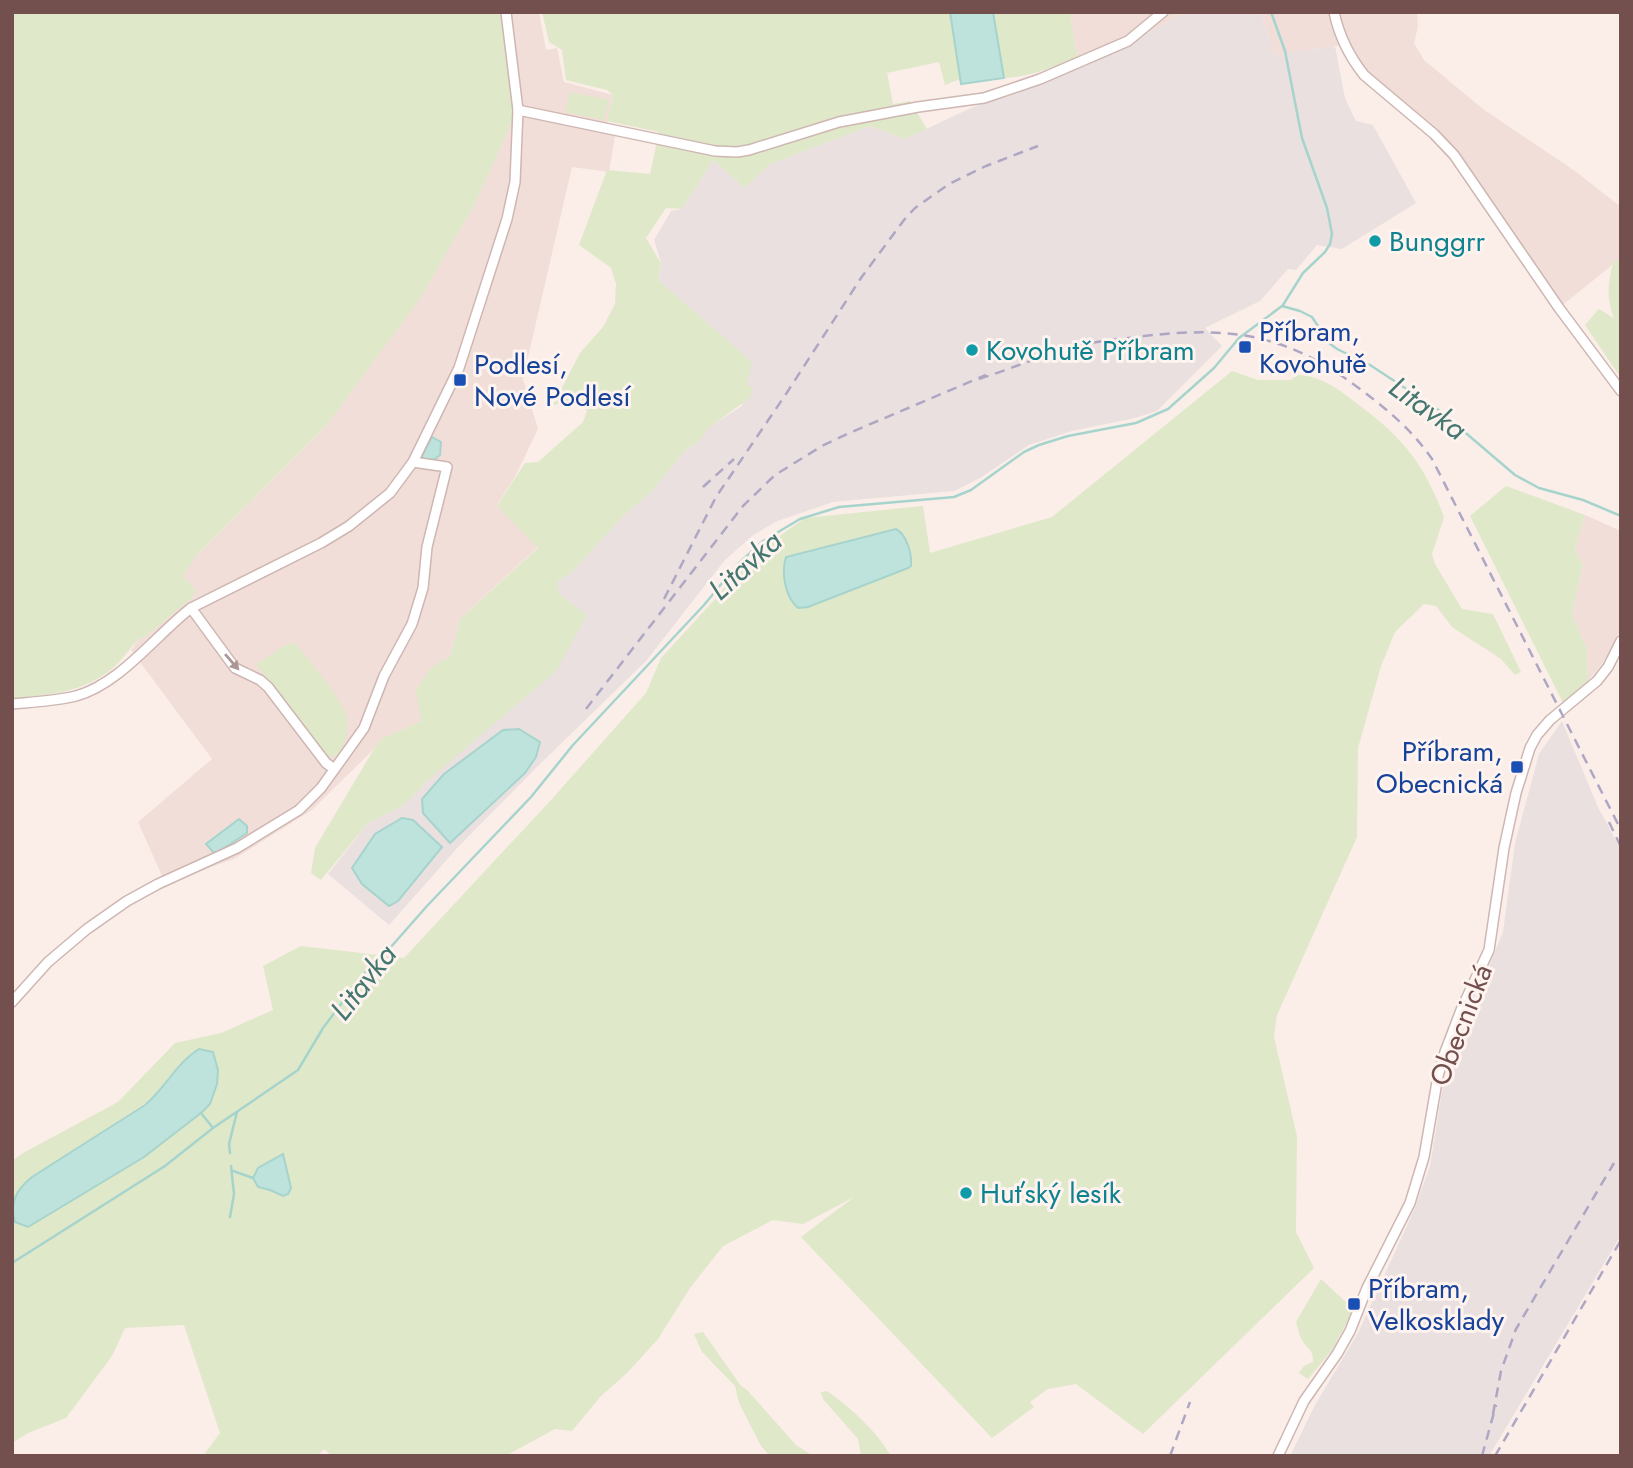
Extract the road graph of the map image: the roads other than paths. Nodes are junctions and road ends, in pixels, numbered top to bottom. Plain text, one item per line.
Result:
1 (506, 12) edge
2 (1163, 12) edge
3 (1334, 12) edge
4 (518, 110) junction
5 (1621, 391) edge
6 (413, 462) junction
7 (191, 608) junction
8 (1621, 641) edge
9 (12, 704) edge
10 (334, 768) junction
11 (12, 1002) edge
12 (1278, 1456) edge

1 - 4 street
2 - 4 street
3 - 5 street
4 - 6 street
6 - 7 street
6 - 10 street
7 - 9 street
7 -> 10 street
8 - 12 street, Obecnická
10 - 11 street

